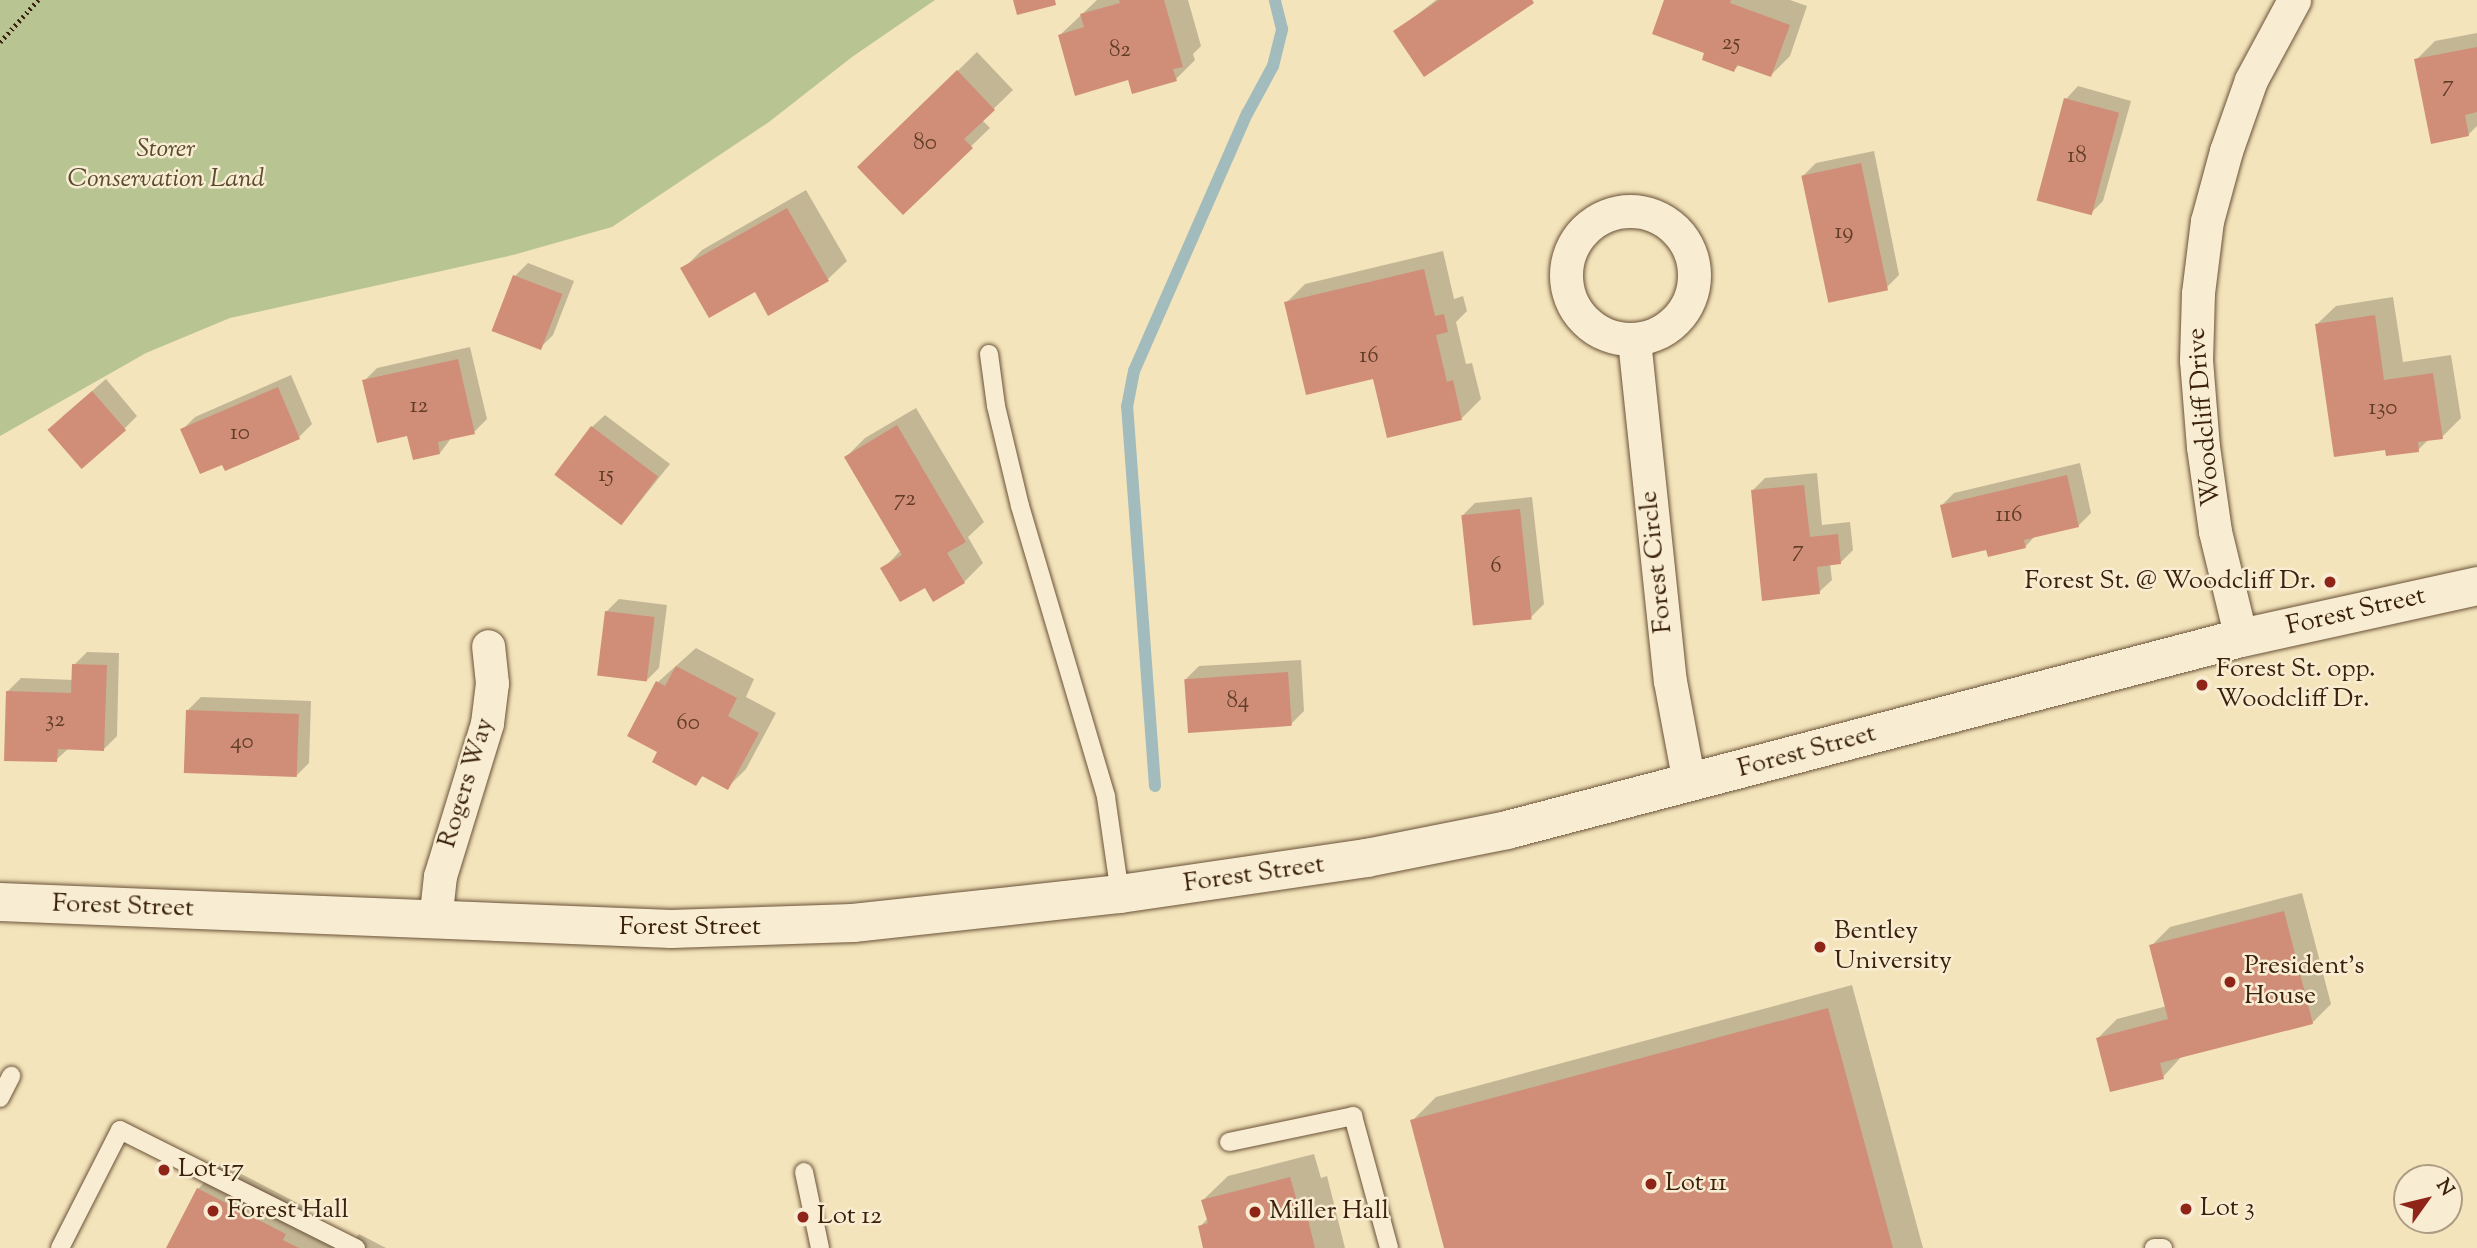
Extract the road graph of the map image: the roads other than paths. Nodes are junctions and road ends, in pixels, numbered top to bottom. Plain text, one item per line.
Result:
1 (2294, 0) edge
2 (1634, 340) dead end
3 (989, 354) dead end
4 (2477, 586) edge
5 (2241, 638) junction
6 (488, 646) dead end
7 (1689, 783) junction
8 (1120, 894) junction
9 (0, 902) edge
10 (435, 920) junction
11 (11, 1076) dead end
12 (0, 1098) edge
13 (1228, 1142) dead end
14 (804, 1172) dead end
15 (60, 1248) edge
16 (356, 1248) edge
17 (820, 1248) edge
18 (1389, 1248) edge
19 (2154, 1248) edge
20 (2163, 1248) edge

1 - 5 street, Woodcliff Drive
2 - 7 street, Forest Circle
3 - 8 lane
4 - 5 street, Forest Street
5 - 7 street, Forest Street
6 - 10 street, Rogers Way
7 - 8 street, Forest Street
8 - 10 street, Forest Street
9 - 10 street, Forest Street
11 - 12 lane
13 - 18 lane
14 - 17 lane
15 - 16 lane
19 - 20 lane

